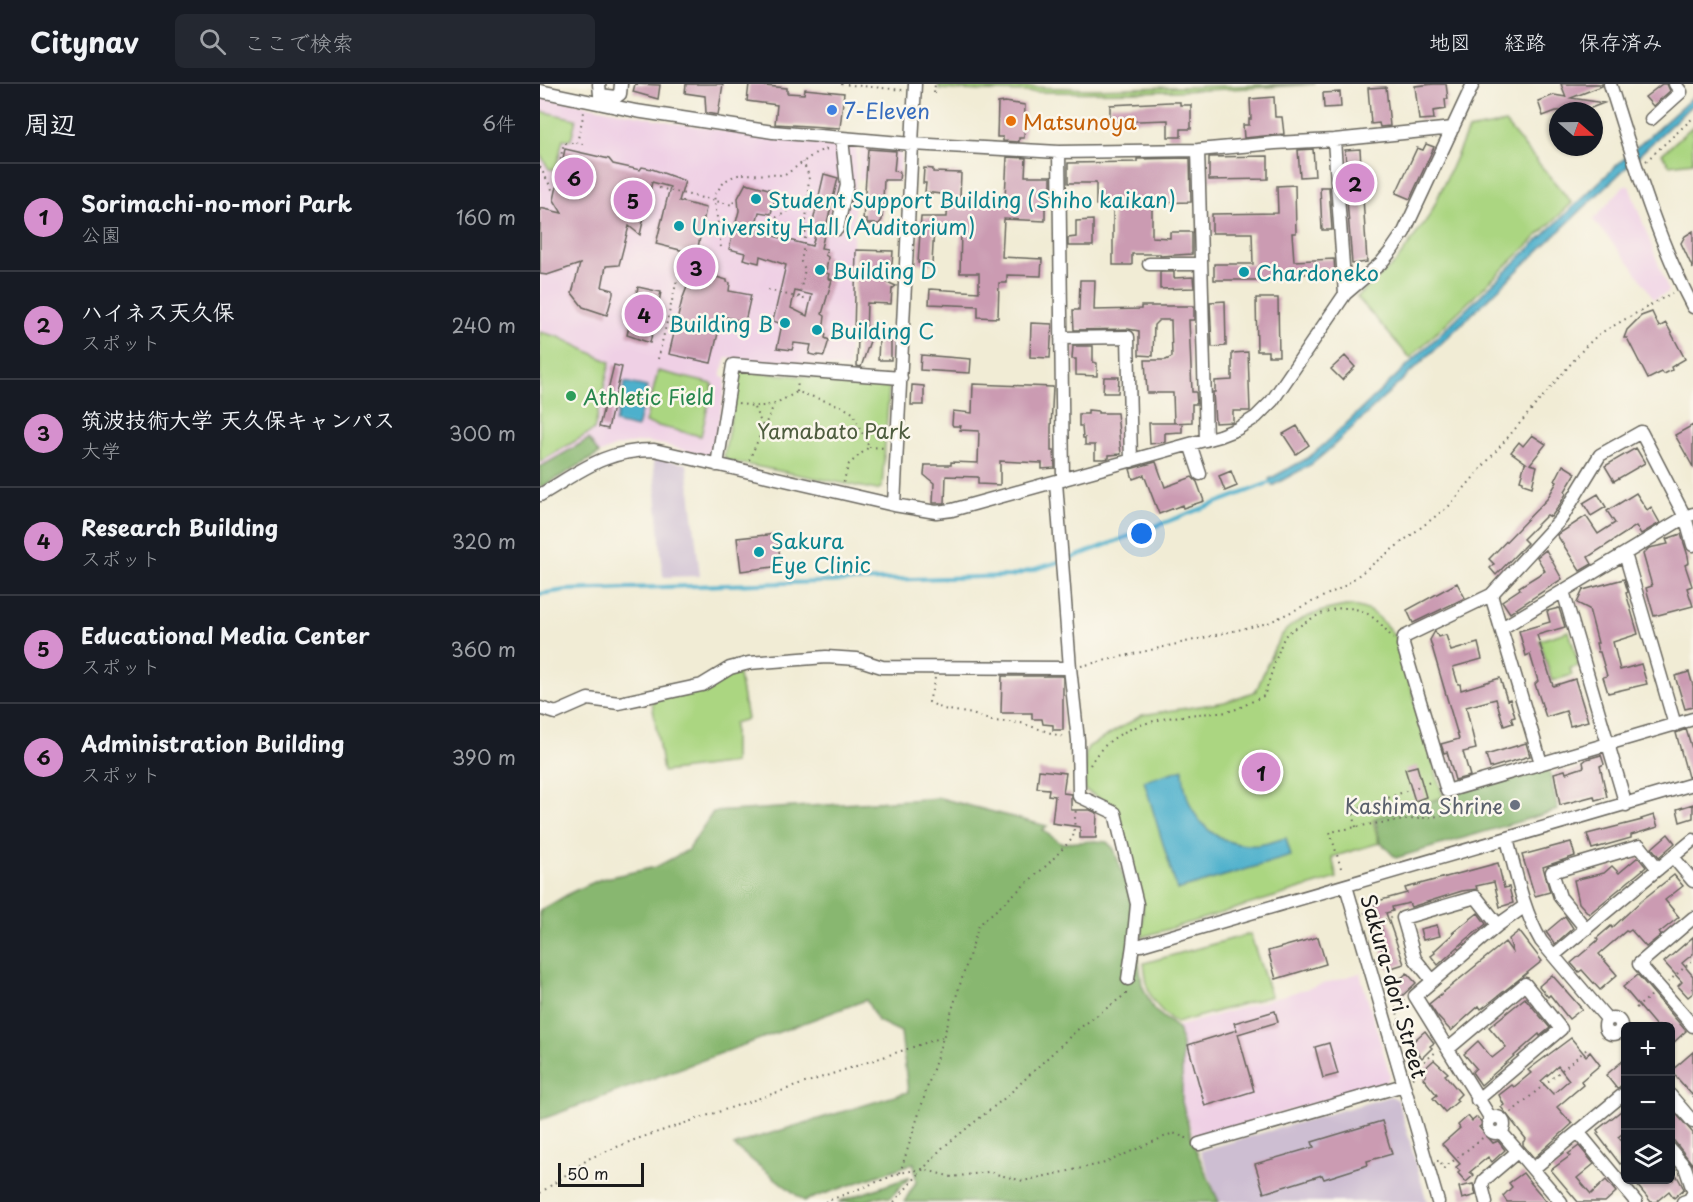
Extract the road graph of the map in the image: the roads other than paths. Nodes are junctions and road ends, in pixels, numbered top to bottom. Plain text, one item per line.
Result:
1 (599, 84) edge
2 (621, 84) edge
3 (1473, 84) edge
4 (1611, 84) edge
5 (1675, 84) edge
6 (910, 87) edge
7 (540, 90) edge
8 (1651, 119) dead end
9 (1453, 128) junction
10 (1334, 140) junction
11 (842, 141) junction
12 (912, 144) junction
13 (1198, 150) junction
14 (1059, 152) junction
15 (837, 229) dead end
16 (1149, 264) dead end
17 (1201, 264) junction
18 (1688, 285) edge
19 (1345, 294) junction
20 (1692, 304) edge
21 (1061, 338) junction
22 (901, 378) junction
23 (1206, 440) junction
24 (1190, 444) junction
25 (1131, 461) junction
26 (717, 465) junction
27 (1200, 474) dead end
28 (1059, 481) junction
29 (540, 495) edge
30 (894, 506) junction
31 (1689, 516) edge
32 (1693, 545) edge
33 (1625, 554) junction
34 (1563, 591) junction
35 (1491, 595) junction
36 (1502, 628) junction
37 (1070, 668) junction
38 (540, 708) edge
39 (1693, 719) edge
40 (1675, 724) junction
41 (1608, 744) junction
42 (1541, 763) junction
43 (1693, 784) edge
44 (1626, 805) junction
45 (1507, 839) junction
46 (1693, 840) edge
47 (1673, 857) junction
48 (1658, 869) junction
49 (1693, 881) edge
50 (1346, 886) junction
51 (1525, 906) junction
52 (1693, 918) edge
53 (1498, 925) junction
54 (1586, 929) junction
55 (1137, 945) junction
56 (1554, 955) junction
57 (1128, 979) road end
58 (1432, 980) junction
59 (1693, 1026) edge
60 (1621, 1029) edge
61 (1446, 1047) junction
62 (1407, 1082) junction
63 (1621, 1096) edge
64 (1675, 1099) edge
65 (1477, 1100) junction
66 (1691, 1114) edge
67 (1578, 1132) junction
68 (1199, 1144) road end
69 (1517, 1152) junction
70 (1675, 1154) edge
71 (1533, 1169) junction
72 (1693, 1192) edge
73 (1438, 1202) edge
74 (1486, 1202) edge
75 (1561, 1202) edge
76 (1636, 1202) edge
77 (1683, 1202) edge

1 - 2 street
3 - 9 street
4 - 18 street
5 - 8 street
6 - 12 street
7 - 11 street
9 - 10 street
9 - 19 street
10 - 13 street
10 - 19 street
11 - 12 street
11 - 15 street
12 - 14 street
12 - 22 street
13 - 14 street
13 - 17 street
14 - 21 street
16 - 17 street
17 - 23 street
18 - 20 street
19 - 23 street
21 - 25 street
21 - 28 street
22 - 26 street
22 - 30 street
23 - 24 street
24 - 25 street
24 - 27 street
25 - 28 street
26 - 29 street
26 - 30 street
28 - 30 street
28 - 37 street
31 - 32 street
31 - 33 street
31 - 35 street
33 - 34 street
33 - 40 street
34 - 36 street
34 - 41 street
35 - 36 street
35 - 42 street
36 - 42 street
37 - 38 street
37 - 55 street
39 - 40 street
40 - 41 street
41 - 42 street
41 - 44 street
43 - 44 street, Sakura-dori Street
44 - 45 street, Sakura-dori Street
45 - 50 street, Sakura-dori Street
45 - 51 street
46 - 47 street
47 - 48 street
47 - 49 street
48 - 54 street
48 - 54 street
50 - 55 street
50 - 62 street, Sakura-dori Street
51 - 53 street
51 - 56 street
52 - 59 street
53 - 58 street
53 - 58 street
54 - 56 street
55 - 57 street
56 - 60 street
58 - 61 street
61 - 65 street
61 - 65 street
62 - 68 street
62 - 73 street, Sakura-dori Street
63 - 67 street
64 - 66 street
65 - 69 street
67 - 71 street
67 - 76 street
69 - 71 street
69 - 74 street
70 - 72 street
71 - 75 street
72 - 77 street

